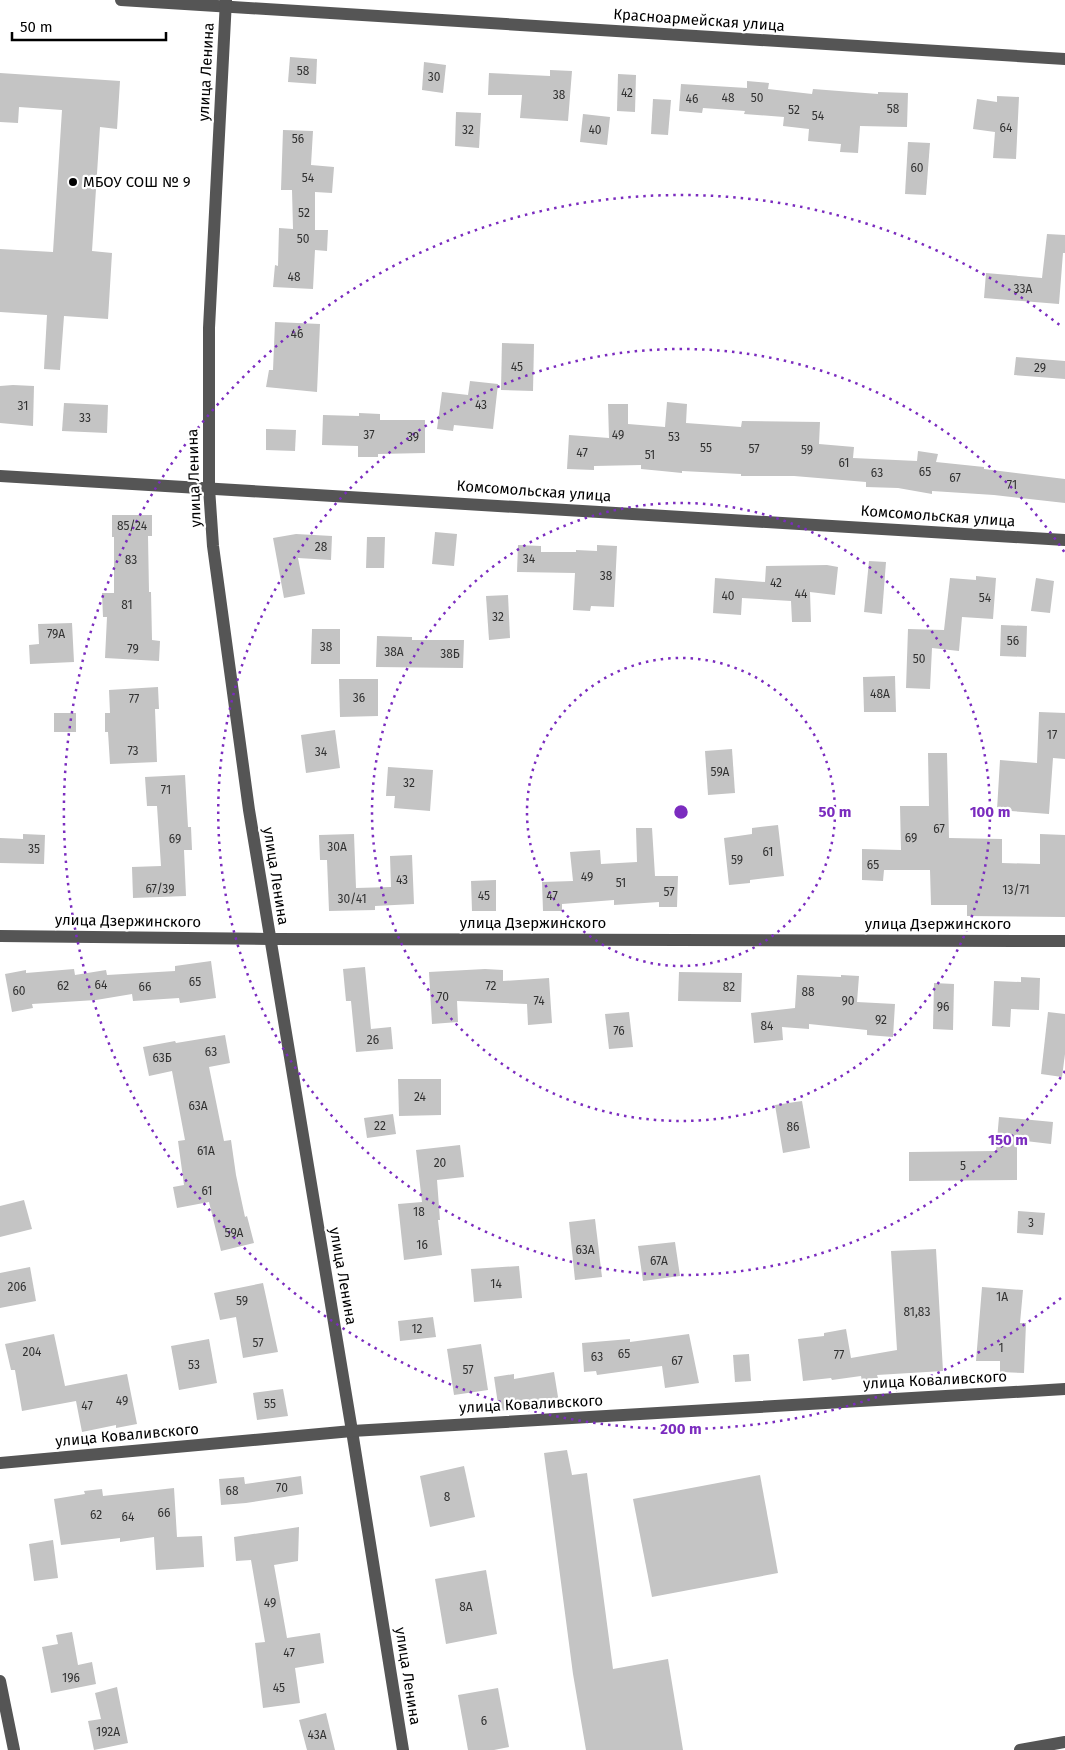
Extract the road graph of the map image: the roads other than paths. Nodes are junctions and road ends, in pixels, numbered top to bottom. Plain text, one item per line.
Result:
1 (121, 0) edge
2 (226, 3) edge
3 (1065, 59) edge
4 (0, 476) edge
5 (209, 488) junction
6 (1065, 540) edge
7 (0, 936) edge
8 (270, 939) junction
9 (1065, 941) edge
10 (1065, 1388) edge
11 (352, 1431) junction
12 (0, 1462) edge
13 (0, 1681) edge
14 (1065, 1742) edge
15 (14, 1750) edge
16 (403, 1750) edge
17 (1020, 1750) edge

1 - 2 street, Красноармейская улица
2 - 3 street, Красноармейская улица
2 - 5 street, улица Ленина
4 - 5 street, Комсомольская улица
5 - 6 street, Комсомольская улица
5 - 8 street, улица Ленина
7 - 8 street, улица Дзержинского
8 - 9 street, улица Дзержинского
8 - 11 street, улица Ленина
10 - 11 street, улица Коваливского
11 - 12 street, улица Коваливского
11 - 16 street, улица Ленина
13 - 15 street
14 - 17 street

